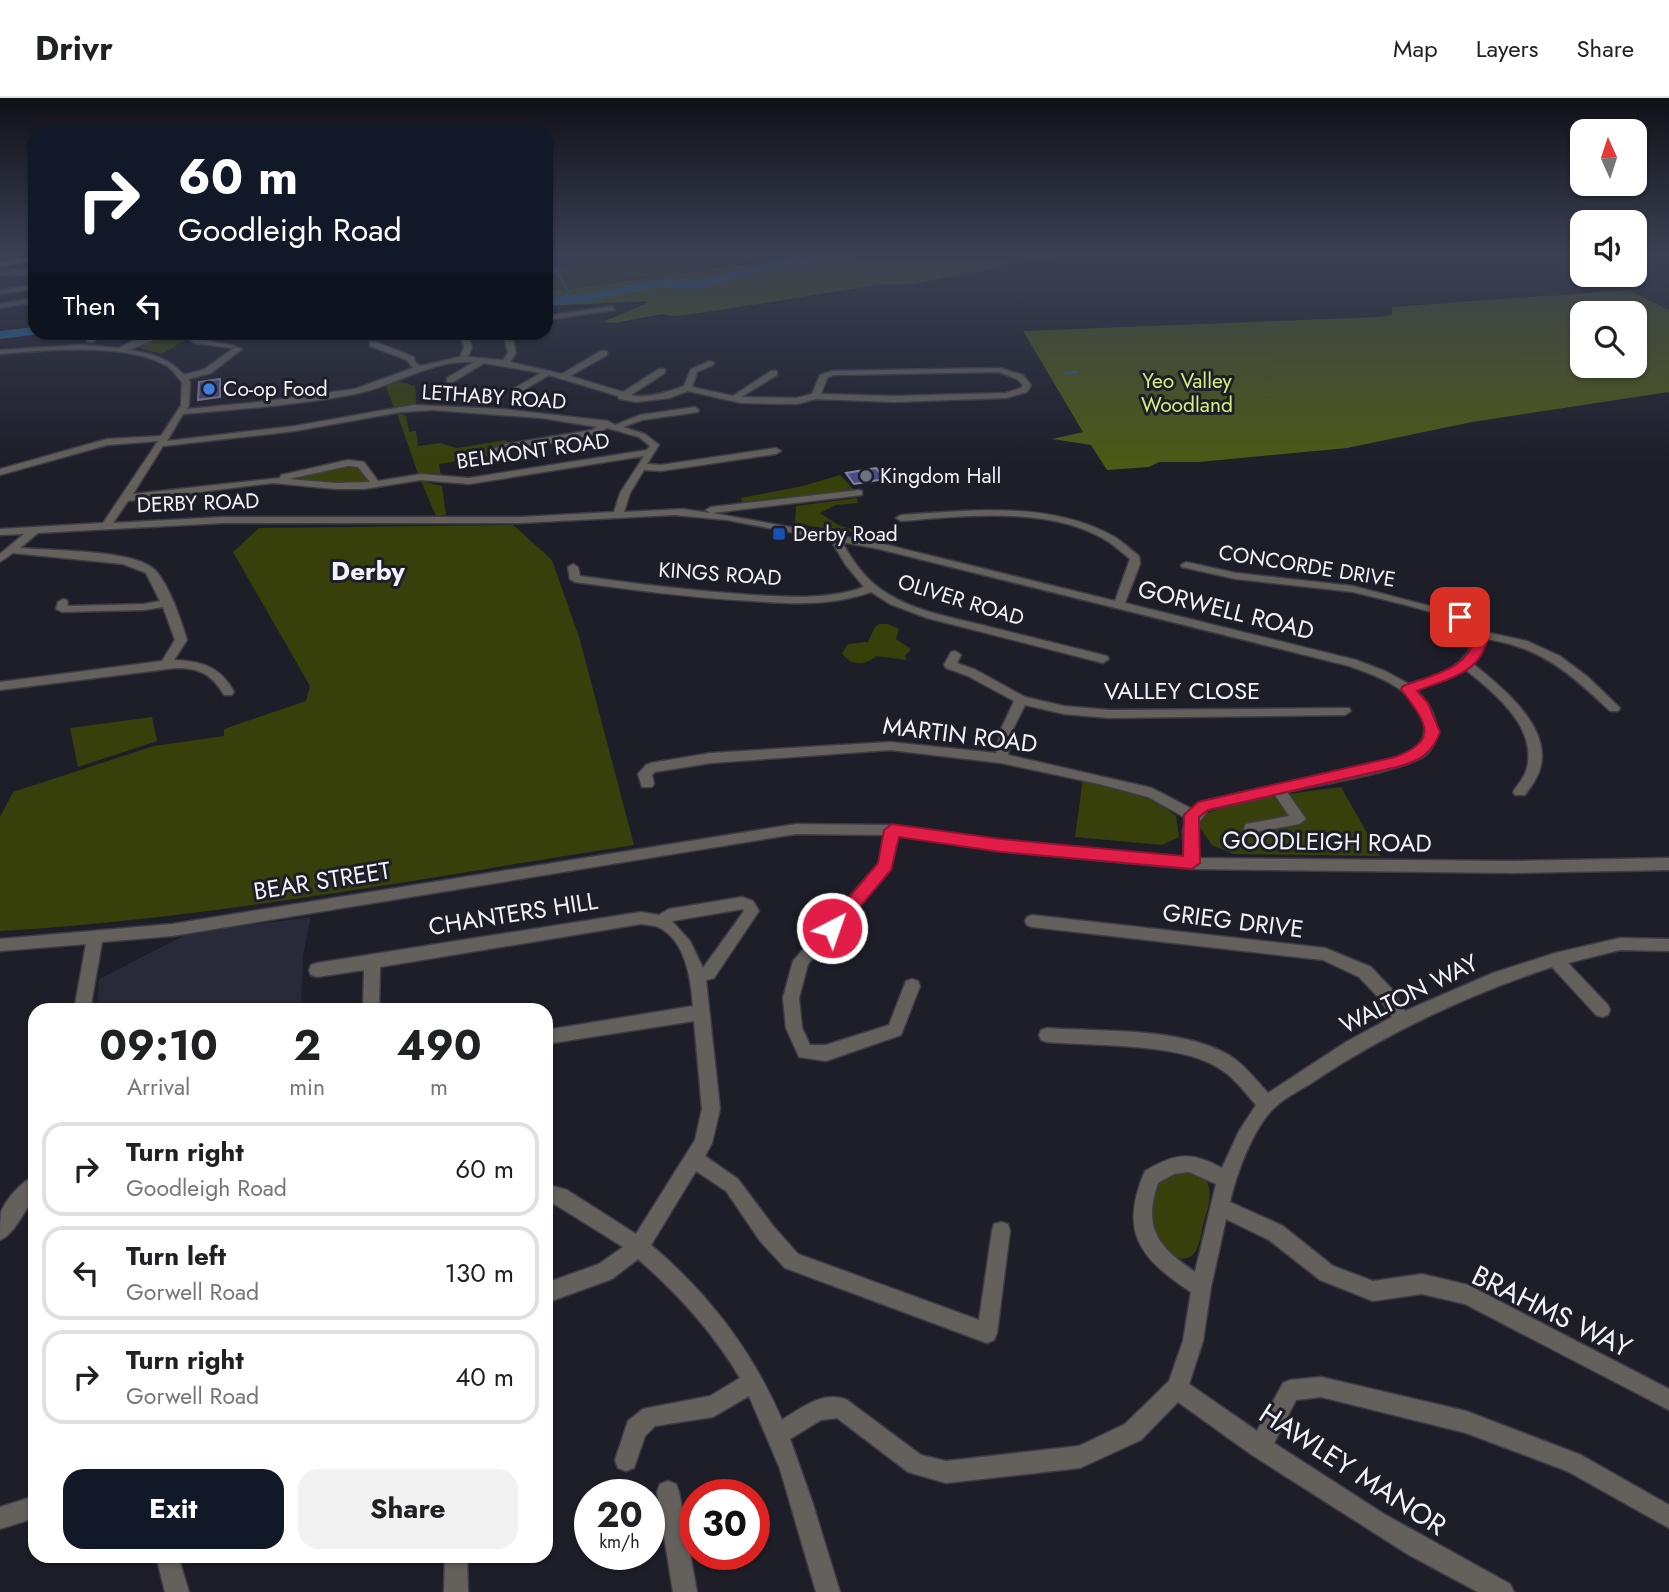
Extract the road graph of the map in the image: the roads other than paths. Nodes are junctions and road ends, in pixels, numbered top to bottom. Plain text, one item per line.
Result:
1 (90, 340) joint
2 (142, 340) edge
3 (196, 340) edge
4 (466, 340) edge
5 (509, 340) dead end
6 (35, 344) dead end
7 (373, 344) dead end
8 (82, 346) junction
9 (121, 350) junction
10 (0, 352) edge
11 (604, 353) dead end
12 (463, 359) junction
13 (483, 360) junction
14 (505, 363) junction
15 (710, 363) dead end
16 (419, 369) junction
17 (662, 370) dead end
18 (548, 372) junction
19 (774, 373) dead end
20 (562, 377) junction
21 (182, 378) junction
22 (450, 380) dead end
23 (687, 388) junction
24 (516, 391) dead end
25 (816, 396) junction
26 (622, 397) junction
27 (733, 399) junction
28 (695, 410) dead end
29 (181, 412) junction
30 (613, 425) junction
31 (163, 441) junction
32 (496, 451) dead end
33 (776, 451) dead end
34 (652, 452) junction
35 (643, 467) junction
36 (0, 472) edge
37 (272, 480) junction
38 (376, 484) junction
39 (859, 493) dead end
40 (127, 498) junction
41 (676, 513) junction
42 (784, 515) junction
43 (618, 516) junction
44 (901, 518) dead end
45 (106, 526) junction
46 (35, 530) junction
47 (0, 532) edge
48 (835, 538) junction
49 (12, 550) junction
50 (0, 559) edge
51 (1186, 565) dead end
52 (573, 567) dead end
53 (872, 588) junction
54 (63, 602) dead end
55 (166, 603) junction
56 (1119, 604) junction
57 (1482, 635) junction
58 (954, 656) dead end
59 (1103, 659) dead end
60 (166, 664) junction
61 (1468, 666) junction
62 (0, 685) edge
63 (1407, 689) junction
64 (228, 692) dead end
65 (1021, 700) junction
66 (1614, 708) dead end
67 (1345, 711) dead end
68 (1001, 758) junction
69 (646, 784) dead end
70 (1278, 789) junction
71 (1520, 792) dead end
72 (1192, 815) junction
73 (1251, 828) dead end
74 (892, 830) junction
75 (651, 852) joint
76 (1192, 863) junction
77 (1669, 864) edge
78 (661, 921) junction
79 (1032, 921) dead end
80 (94, 938) junction
81 (0, 945) edge
82 (1669, 945) edge
83 (1555, 960) junction
84 (372, 962) junction
85 (317, 971) dead end
86 (698, 976) junction
87 (912, 986) dead end
88 (83, 1003) edge
89 (371, 1003) edge
90 (1602, 1010) dead end
91 (703, 1012) junction
92 (1402, 1020) junction
93 (1047, 1035) dead end
94 (553, 1036) edge
95 (1266, 1104) junction
96 (692, 1158) junction
97 (1226, 1180) junction
98 (28, 1192) edge
99 (553, 1195) edge
100 (1220, 1207) junction
101 (0, 1231) edge
102 (1001, 1231) dead end
103 (639, 1247) junction
104 (1201, 1287) junction
105 (553, 1291) edge
106 (753, 1382) junction
107 (1177, 1388) junction
108 (1669, 1401) edge
109 (776, 1435) junction
110 (1260, 1447) junction
111 (626, 1460) dead end
112 (668, 1492) dead end
113 (28, 1509) edge
114 (1669, 1517) edge
115 (0, 1518) edge
116 (169, 1563) edge
117 (456, 1563) edge
118 (177, 1592) edge
119 (456, 1592) edge
120 (685, 1592) edge
121 (828, 1592) edge
122 (1502, 1592) edge

1 - 6 street
1 - 8 street
2 - 9 street
3 - 21 street
4 - 12 street
5 - 14 street
7 - 16 street
8 - 9 street
8 - 10 street
9 - 21 street
11 - 20 street
12 - 13 street
12 - 16 street
13 - 14 street
13 - 22 street
14 - 18 street
15 - 23 street
16 - 29 street
17 - 26 street
18 - 20 street
18 - 24 street
19 - 27 street
20 - 26 street
21 - 29 street
23 - 26 street
23 - 27 street
25 - 25 street
25 - 27 street
28 - 30 street
29 - 31 street
30 - 31 street, LETHABY ROAD
30 - 32 street
30 - 34 street
31 - 36 street, LETHABY ROAD
31 - 40 street
33 - 35 street
34 - 35 street
34 - 38 street, BELMONT ROAD
35 - 43 street
37 - 38 street, BELMONT ROAD
37 - 38 street, BELMONT ROAD
37 - 40 street, BELMONT ROAD
39 - 42 street, DERBY ROAD
40 - 45 street
41 - 42 street, DERBY ROAD
41 - 42 street, GORWELL ROAD
41 - 43 street, DERBY ROAD
42 - 48 street, GORWELL ROAD
43 - 45 street, DERBY ROAD
44 - 56 street
45 - 46 street, DERBY ROAD
46 - 47 street, DERBY ROAD
46 - 49 street
48 - 53 street, OLIVER ROAD
48 - 56 street, GORWELL ROAD
49 - 50 street
49 - 55 street
51 - 57 street, CONCORDE DRIVE
52 - 53 street, KINGS ROAD
53 - 59 street, OLIVER ROAD
54 - 55 street
55 - 60 street
56 - 63 street, GORWELL ROAD
57 - 61 street
57 - 66 street
58 - 65 street, VALLEY CLOSE
60 - 62 street
60 - 64 street
61 - 63 street
61 - 71 street
63 - 70 street, GORWELL ROAD
65 - 67 street, VALLEY CLOSE
65 - 68 street
68 - 69 street, MARTIN ROAD
68 - 72 street, MARTIN ROAD
70 - 72 street, GORWELL ROAD
70 - 73 street
72 - 76 street
74 - 75 street, GOODLEIGH ROAD
74 - 76 street, GOODLEIGH ROAD
74 - 87 street
75 - 80 street, BEAR STREET
76 - 77 street, GOODLEIGH ROAD
78 - 84 street, CHANTERS HILL
78 - 86 street
78 - 86 street, CHANTERS HILL
79 - 92 street, GRIEG DRIVE
80 - 81 street, BEAR STREET
80 - 88 street
82 - 83 street, WALTON WAY
83 - 90 street
83 - 92 street, WALTON WAY
84 - 85 street, CHANTERS HILL
84 - 89 street
86 - 91 street
91 - 94 street
91 - 96 street
92 - 95 street, WALTON WAY
93 - 95 street
95 - 97 street, WALTON WAY
96 - 102 street
96 - 103 street
97 - 100 street, WALTON WAY
97 - 104 street
98 - 101 street
99 - 103 street
100 - 104 street, WALTON WAY
100 - 108 street, BRAHMS WAY
103 - 105 street
103 - 106 street
104 - 107 street, WALTON WAY
106 - 109 street
106 - 111 street
107 - 109 street
107 - 110 street, HAWLEY MANOR
109 - 121 street
110 - 114 street
110 - 122 street, HAWLEY MANOR
112 - 120 street
113 - 115 street
116 - 118 street
117 - 119 street

